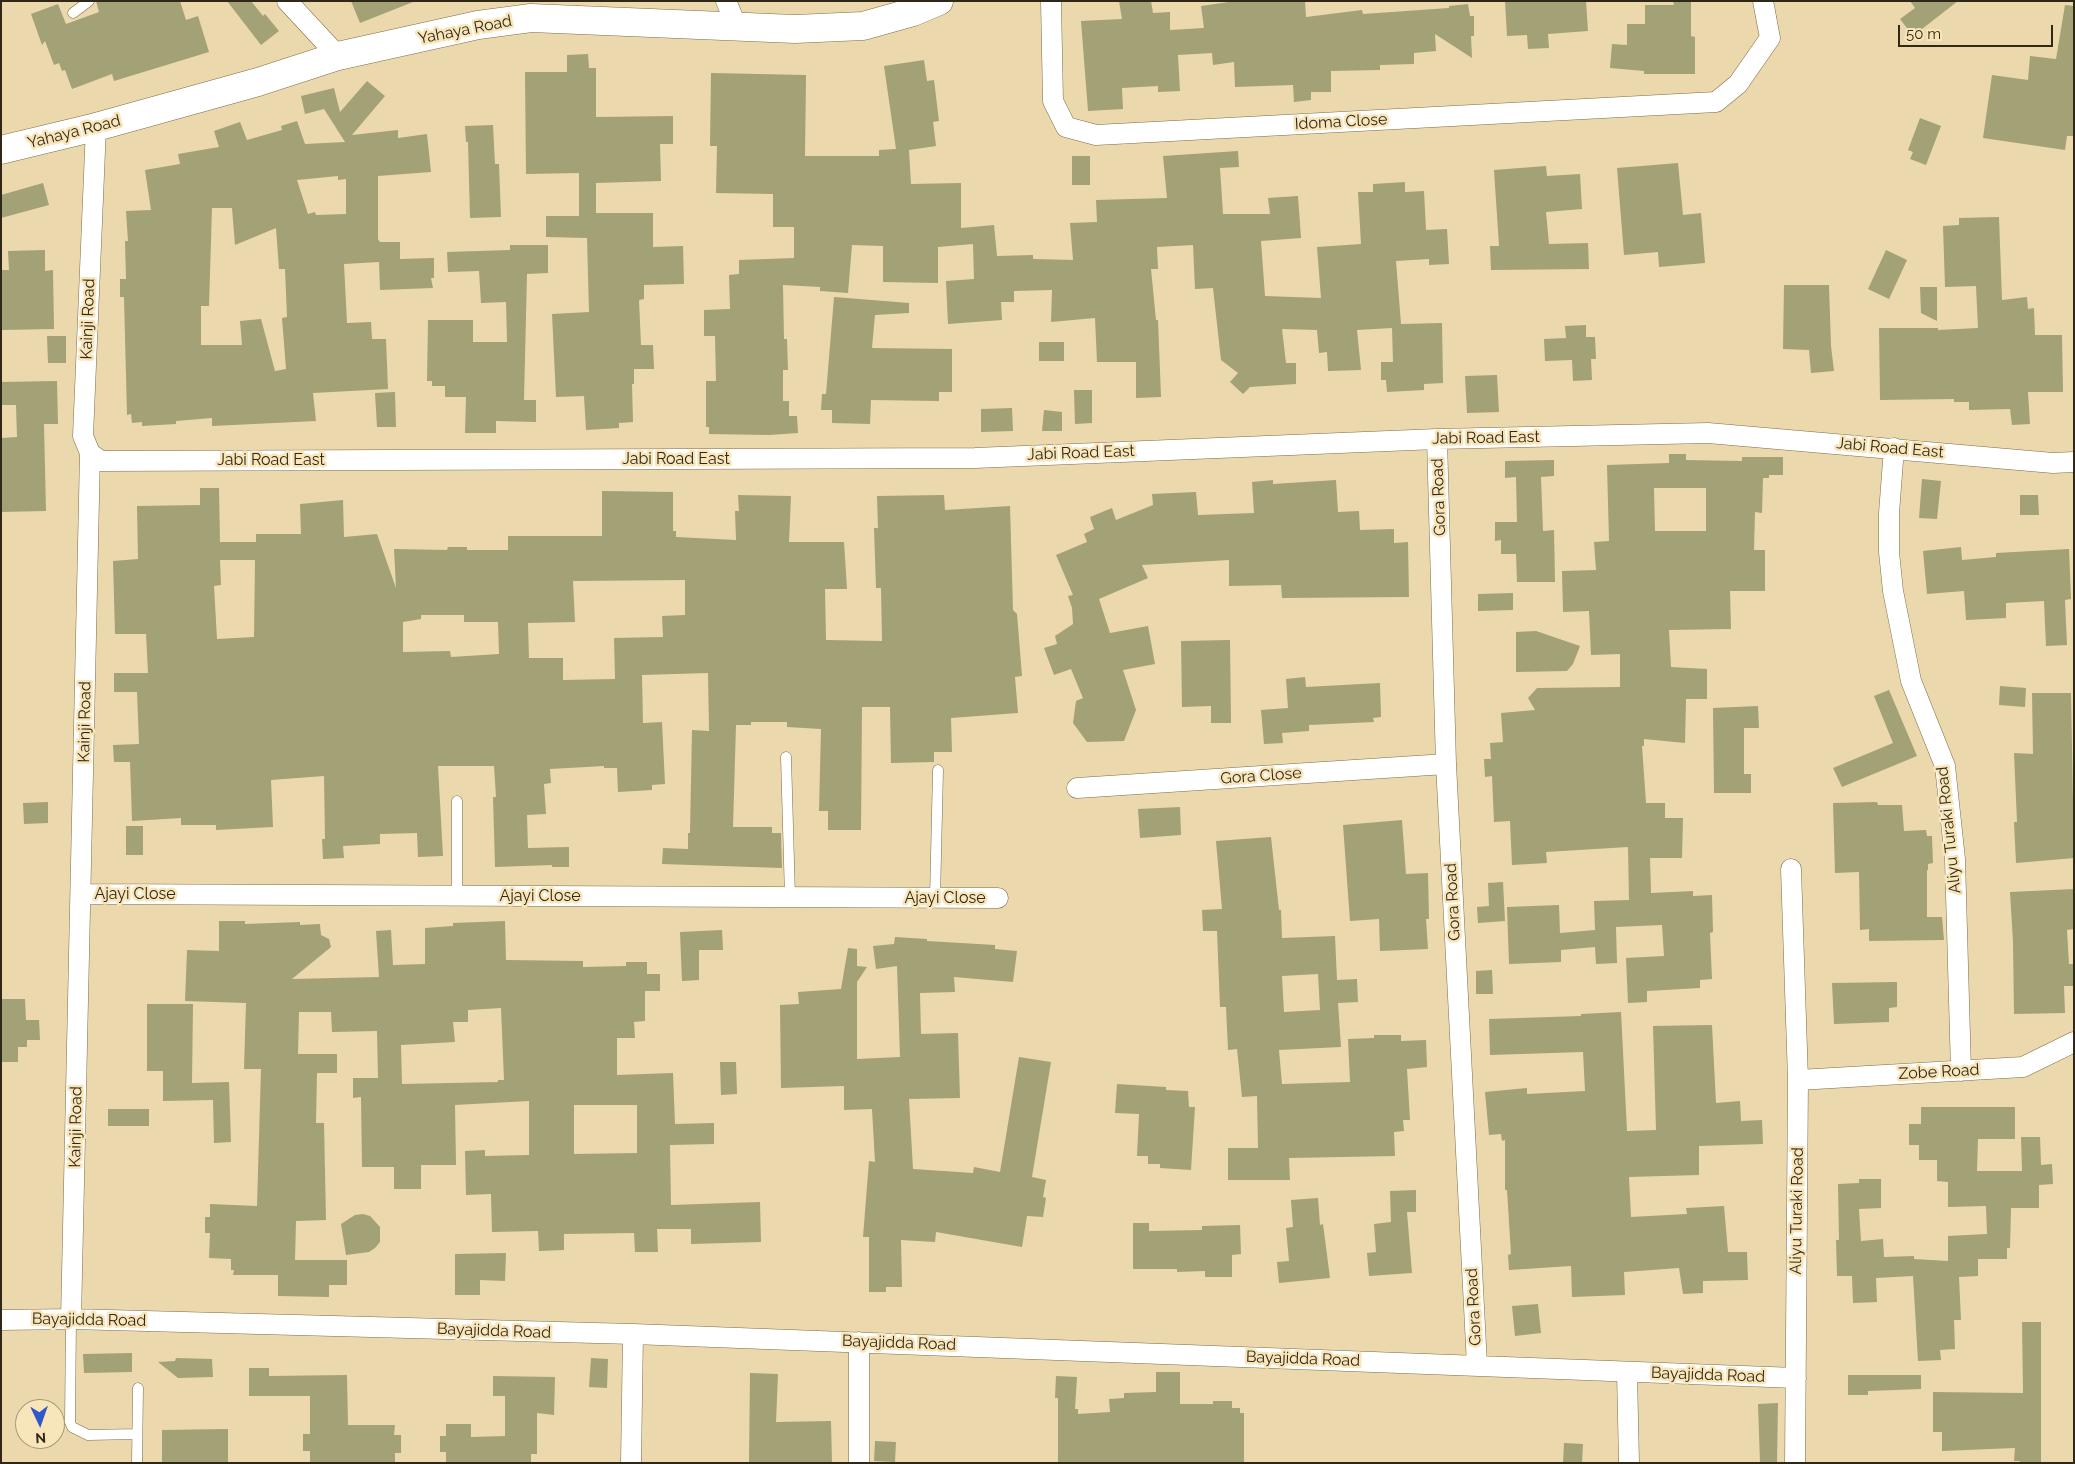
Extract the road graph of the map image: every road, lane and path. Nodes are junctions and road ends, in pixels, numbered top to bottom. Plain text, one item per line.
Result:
1 (89, 1) edge
2 (287, 1) edge
3 (726, 1) edge
4 (939, 1) edge
5 (1051, 1) edge
6 (1764, 1) edge
7 (73, 13) dead end
8 (737, 27) junction
9 (338, 56) junction
10 (96, 126) junction
11 (1, 150) edge
12 (1437, 439) junction
13 (1894, 448) junction
14 (90, 453) junction
15 (2074, 462) edge
16 (786, 757) dead end
17 (1446, 764) junction
18 (938, 770) dead end
19 (1077, 788) dead end
20 (457, 801) dead end
21 (1791, 868) dead end
22 (82, 894) junction
23 (457, 896) junction
24 (790, 897) junction
25 (935, 898) junction
26 (998, 898) dead end
27 (2074, 1042) edge
28 (1961, 1072) junction
29 (1798, 1080) junction
30 (71, 1319) junction
31 (1, 1320) edge
32 (633, 1334) junction
33 (859, 1342) junction
34 (1477, 1365) junction
35 (1626, 1373) junction
36 (1796, 1378) junction
37 (138, 1388) dead end
38 (137, 1434) junction
39 (137, 1463) edge
40 (631, 1463) edge
41 (859, 1463) edge
42 (1629, 1463) edge
43 (1795, 1463) edge

1 - 7 lane
2 - 9 street
3 - 8 street
4 - 8 street, Yahaya Road
5 - 6 street, Idoma Close
8 - 9 street, Yahaya Road
9 - 10 street, Yahaya Road
10 - 11 street, Yahaya Road
10 - 14 street, Kainji Road
12 - 13 street, Jabi Road East
12 - 14 street, Jabi Road East
12 - 17 street, Gora Road
13 - 15 street, Jabi Road East
13 - 28 street, Aliyu Turaki Road
14 - 22 street, Kainji Road
16 - 24 lane
17 - 19 street, Gora Close
17 - 34 street, Gora Road
18 - 25 lane
20 - 23 lane
21 - 29 street, Aliyu Turaki Road
22 - 23 street, Ajayi Close
22 - 30 street, Kainji Road
23 - 24 street, Ajayi Close
24 - 25 street, Ajayi Close
25 - 26 street, Ajayi Close
27 - 28 street, Zobe Road
28 - 29 street, Zobe Road
29 - 36 street, Aliyu Turaki Road
30 - 31 street, Bayajidda Road
30 - 32 street, Bayajidda Road
30 - 38 lane
32 - 33 street, Bayajidda Road
32 - 40 street
33 - 34 street, Bayajidda Road
33 - 41 street
34 - 35 street, Bayajidda Road
35 - 36 street, Bayajidda Road
35 - 42 street
36 - 43 street, Aliyu Turaki Road
37 - 38 lane
38 - 39 lane

